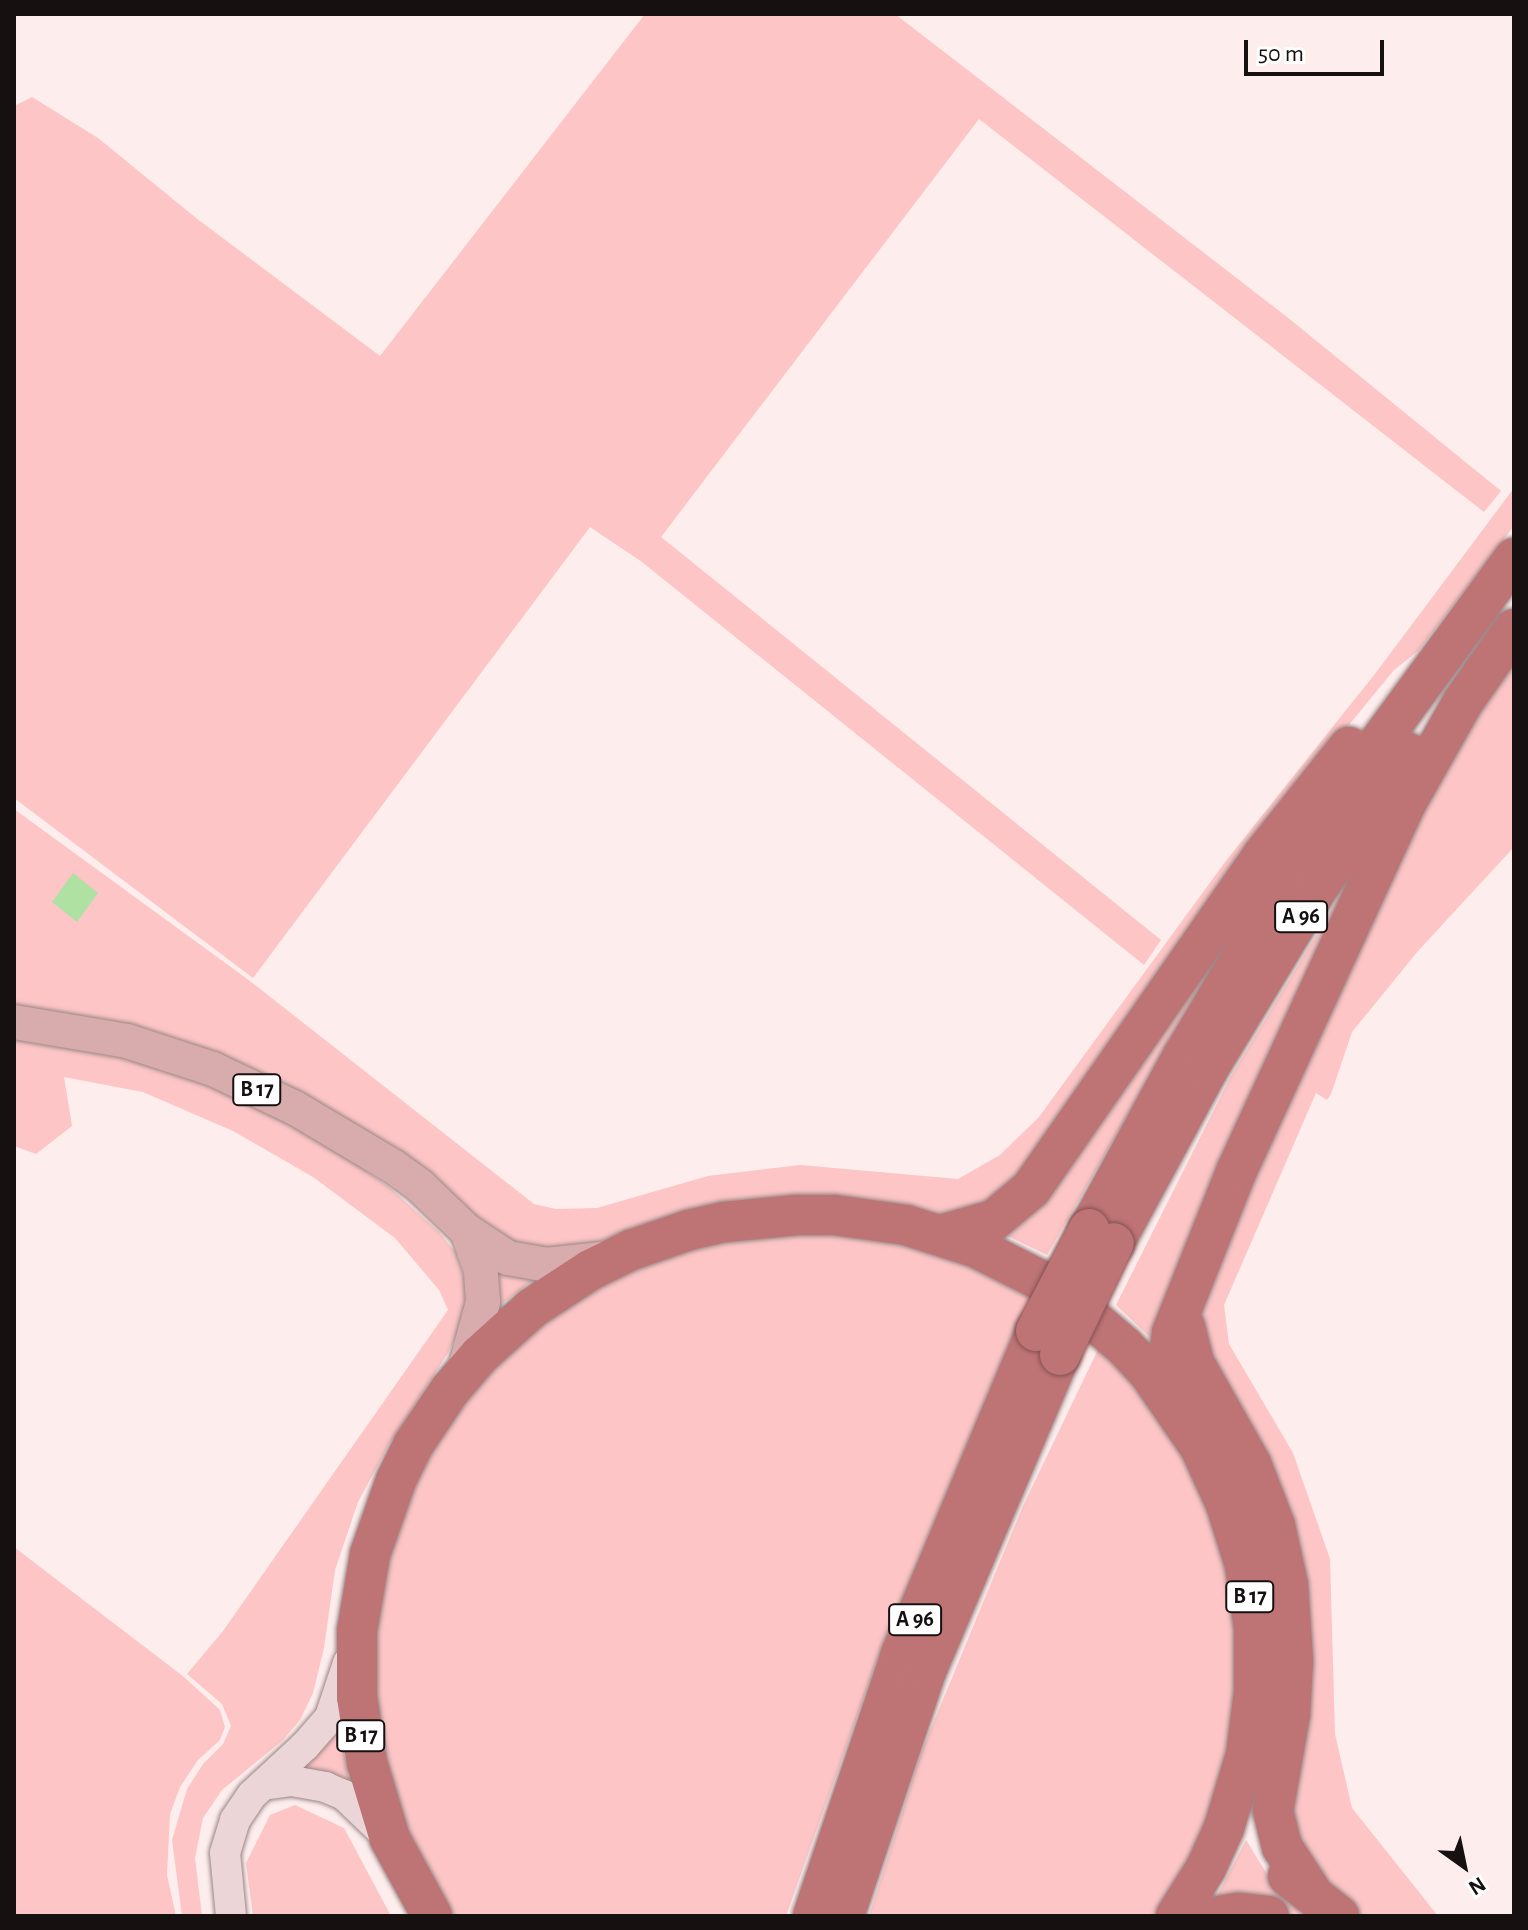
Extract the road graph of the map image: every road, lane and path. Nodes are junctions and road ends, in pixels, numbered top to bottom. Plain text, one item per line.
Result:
1 (1514, 558) edge
2 (1514, 608) edge
3 (1514, 629) edge
4 (1437, 659) junction
5 (14, 1022) edge
6 (467, 1231) junction
7 (941, 1235) junction
8 (1101, 1236) junction
9 (613, 1258) junction
10 (1188, 1292) junction
11 (1048, 1343) junction
12 (464, 1372) junction
13 (1184, 1419) junction
14 (357, 1631) junction
15 (263, 1785) junction
16 (1238, 1786) junction
17 (390, 1839) junction
18 (1324, 1903) edge
19 (231, 1916) edge
20 (432, 1916) edge
21 (813, 1916) edge
22 (844, 1916) edge
23 (1176, 1916) edge
24 (1219, 1916) edge
25 (1269, 1916) edge

1 - 4 highway, A 96
2 - 8 highway, A 96
3 - 10 highway
4 - 7 highway
4 - 8 highway, A 96
5 - 6 main road, B 17
6 - 9 main road, B 17
6 - 12 main road, B 17
7 - 9 highway, B 17
7 - 13 highway, B 17
8 - 11 highway, A 96, bridge
9 - 12 highway, B 17
10 - 13 highway
10 - 18 highway
11 - 21 highway, A 96
11 - 22 highway, A 96
12 - 14 highway, B 17
13 - 16 highway, B 17
14 - 15 main road
14 - 17 highway, B 17
15 - 17 main road
15 - 19 main road
16 - 18 highway
16 - 23 highway, B 17
17 - 20 highway, B 17
24 - 25 highway

